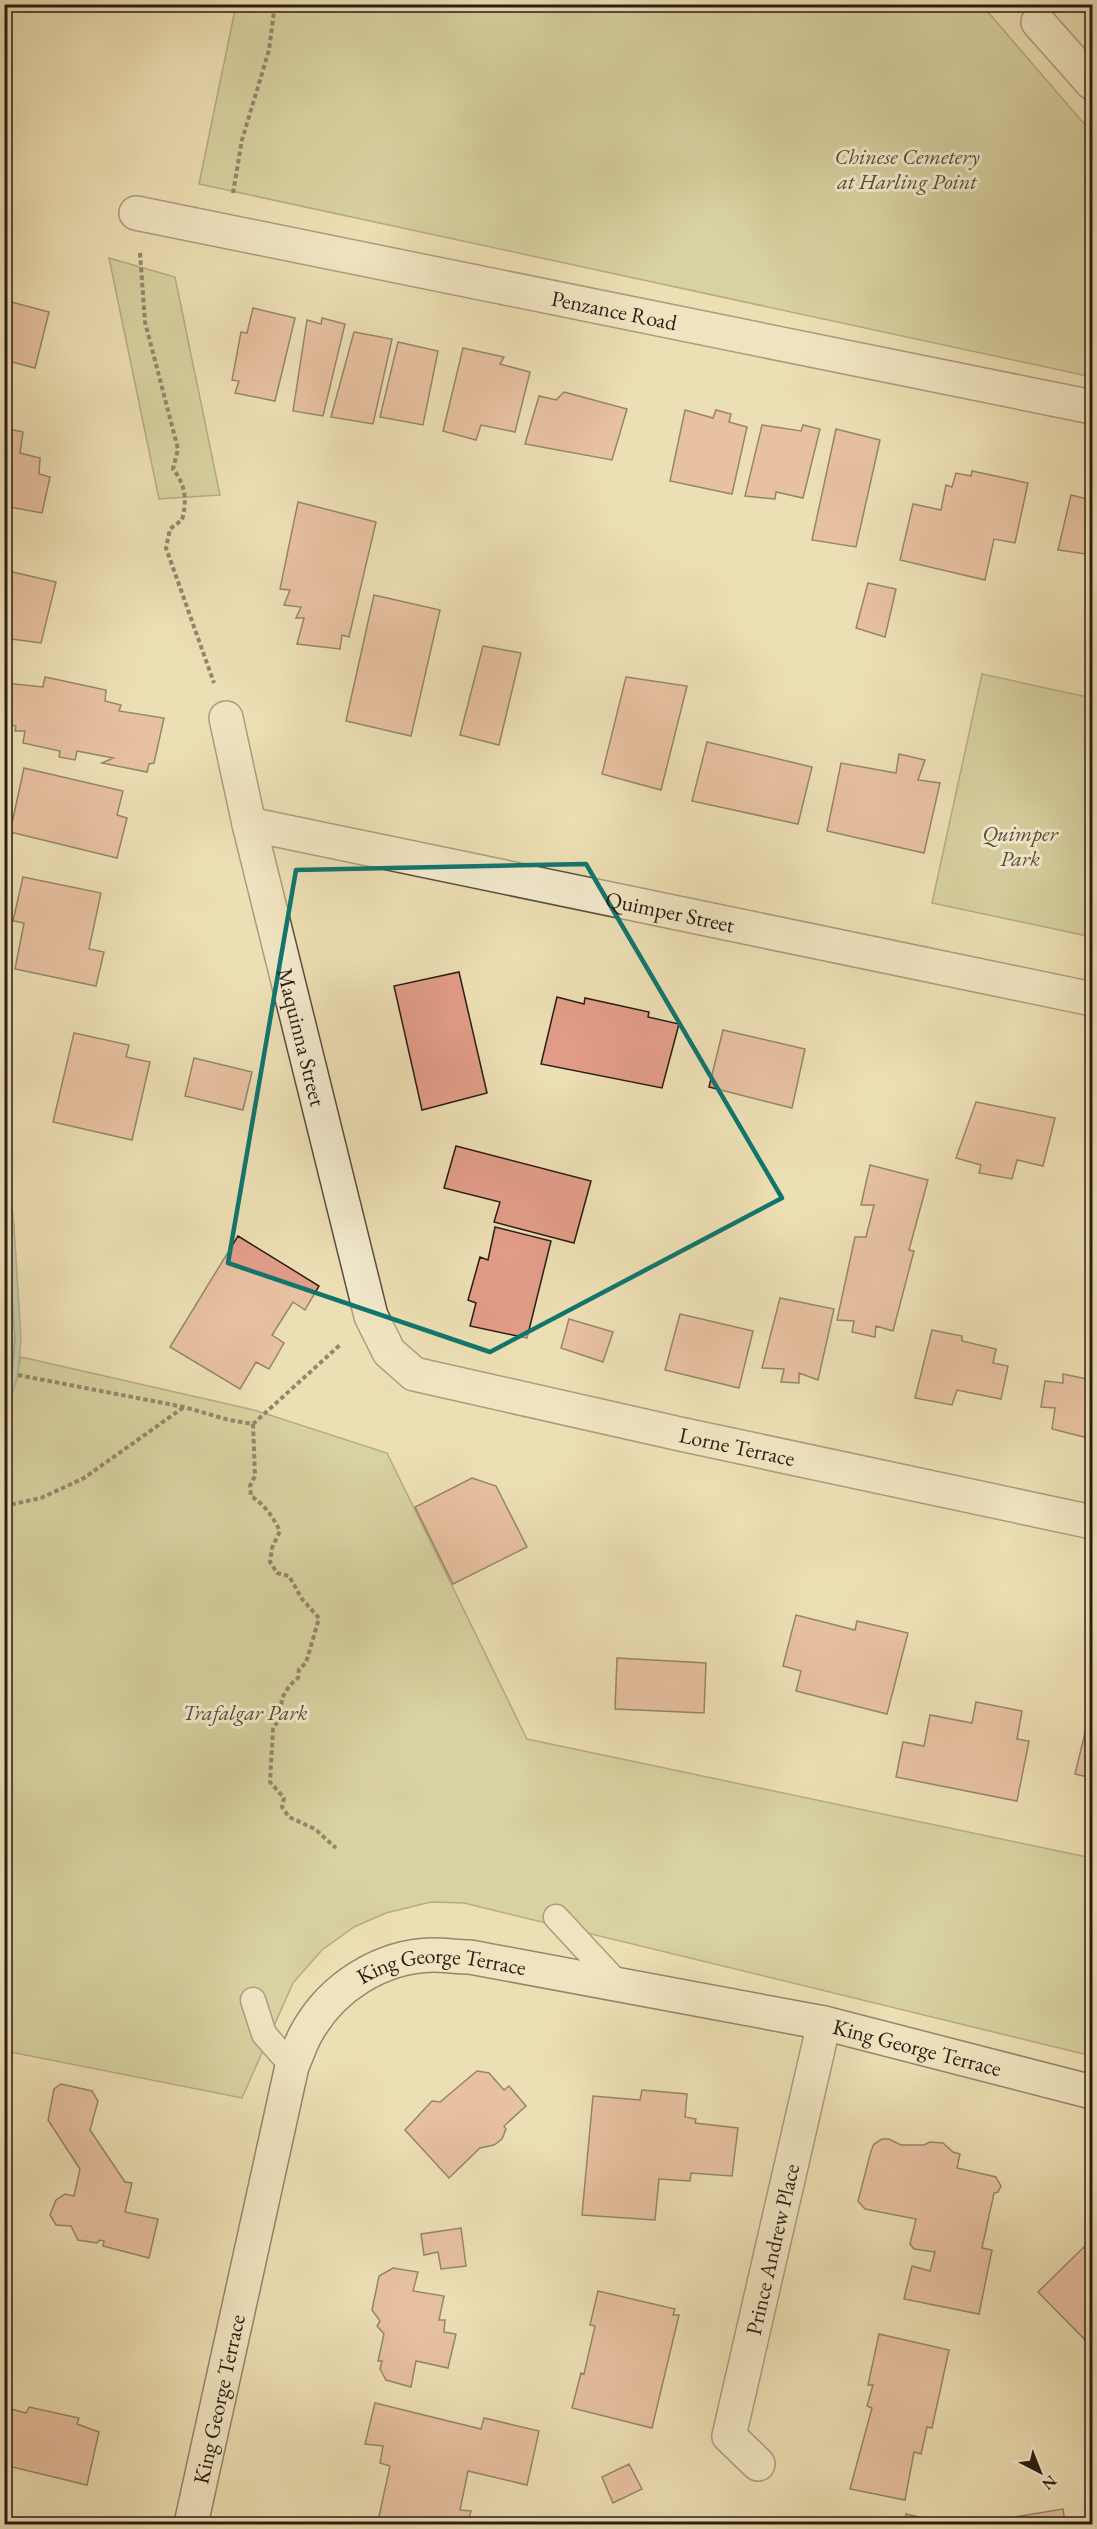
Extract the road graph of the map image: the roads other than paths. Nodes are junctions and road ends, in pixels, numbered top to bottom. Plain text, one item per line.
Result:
1 (1038, 22) dead end
2 (1092, 83) edge
3 (136, 213) road end
4 (1092, 407) edge
5 (226, 718) road end
6 (249, 824) junction
7 (1092, 999) edge
8 (389, 1352) joint
9 (1092, 1522) edge
10 (556, 1917) dead end
11 (621, 1987) junction
12 (253, 2000) dead end
13 (824, 2023) junction
14 (292, 2066) junction
15 (1092, 2092) edge
16 (758, 2464) dead end
17 (191, 2524) edge

1 - 2 street
3 - 4 street, Penzance Road
5 - 6 street, Maquinna Street
6 - 7 street, Quimper Street
6 - 8 street, Maquinna Street
8 - 9 street, Lorne Terrace
10 - 11 lane
11 - 13 street, King George Terrace
11 - 14 street, King George Terrace
12 - 14 lane
13 - 15 street, King George Terrace
13 - 16 street, Prince Andrew Place
14 - 17 street, King George Terrace

